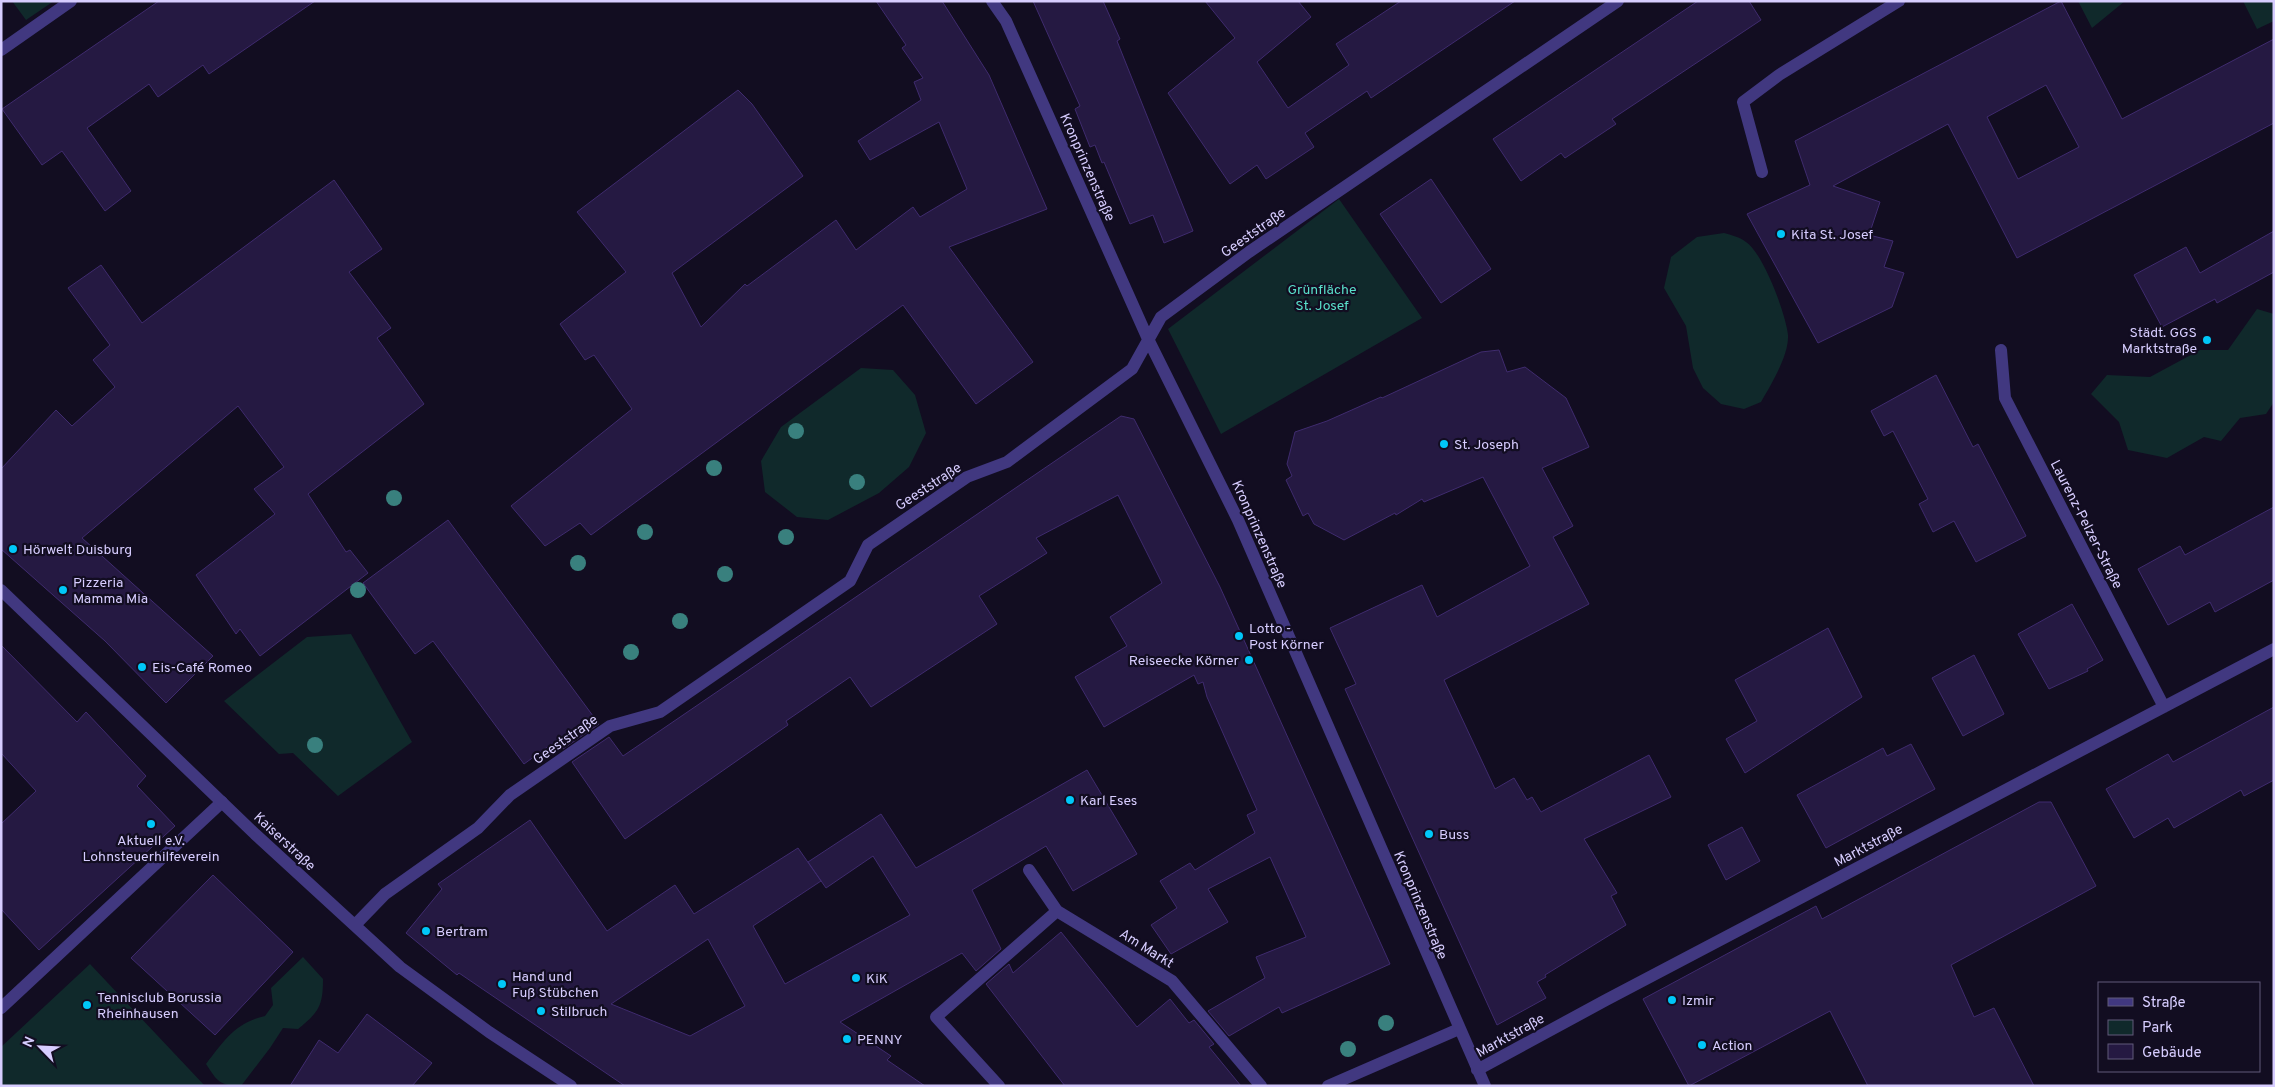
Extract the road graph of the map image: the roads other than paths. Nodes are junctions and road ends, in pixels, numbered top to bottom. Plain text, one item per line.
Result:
1 (71, 1) edge
2 (992, 1) edge
3 (1618, 1) edge
4 (1899, 1) edge
5 (1, 50) edge
6 (1762, 172) dead end
7 (1148, 339) junction
8 (2001, 350) dead end
9 (1, 590) edge
10 (2274, 649) edge
11 (2164, 707) junction
12 (222, 802) junction
13 (1029, 870) dead end
14 (1057, 910) junction
15 (355, 925) junction
16 (1, 1008) edge
17 (1459, 1029) junction
18 (1477, 1070) junction
19 (571, 1086) edge
20 (998, 1086) edge
21 (1261, 1086) edge
22 (1328, 1086) edge
23 (1485, 1086) edge

1 - 5 street
2 - 7 street, Kronprinzenstraße
3 - 7 street, Geeststraße
4 - 6 street
7 - 15 street, Geeststraße
7 - 17 street, Kronprinzenstraße
8 - 11 street, Laurenz-Pelzer-Straße
9 - 12 street, Kaiserstraße
10 - 11 street, Marktstraße
11 - 18 street, Marktstraße
12 - 15 street, Kaiserstraße
12 - 16 street
13 - 14 street, Am Markt
14 - 20 street
14 - 21 street, Am Markt
15 - 19 street, Kaiserstraße
17 - 18 street, Kronprinzenstraße
17 - 22 street
18 - 23 street, Kronprinzenstraße

